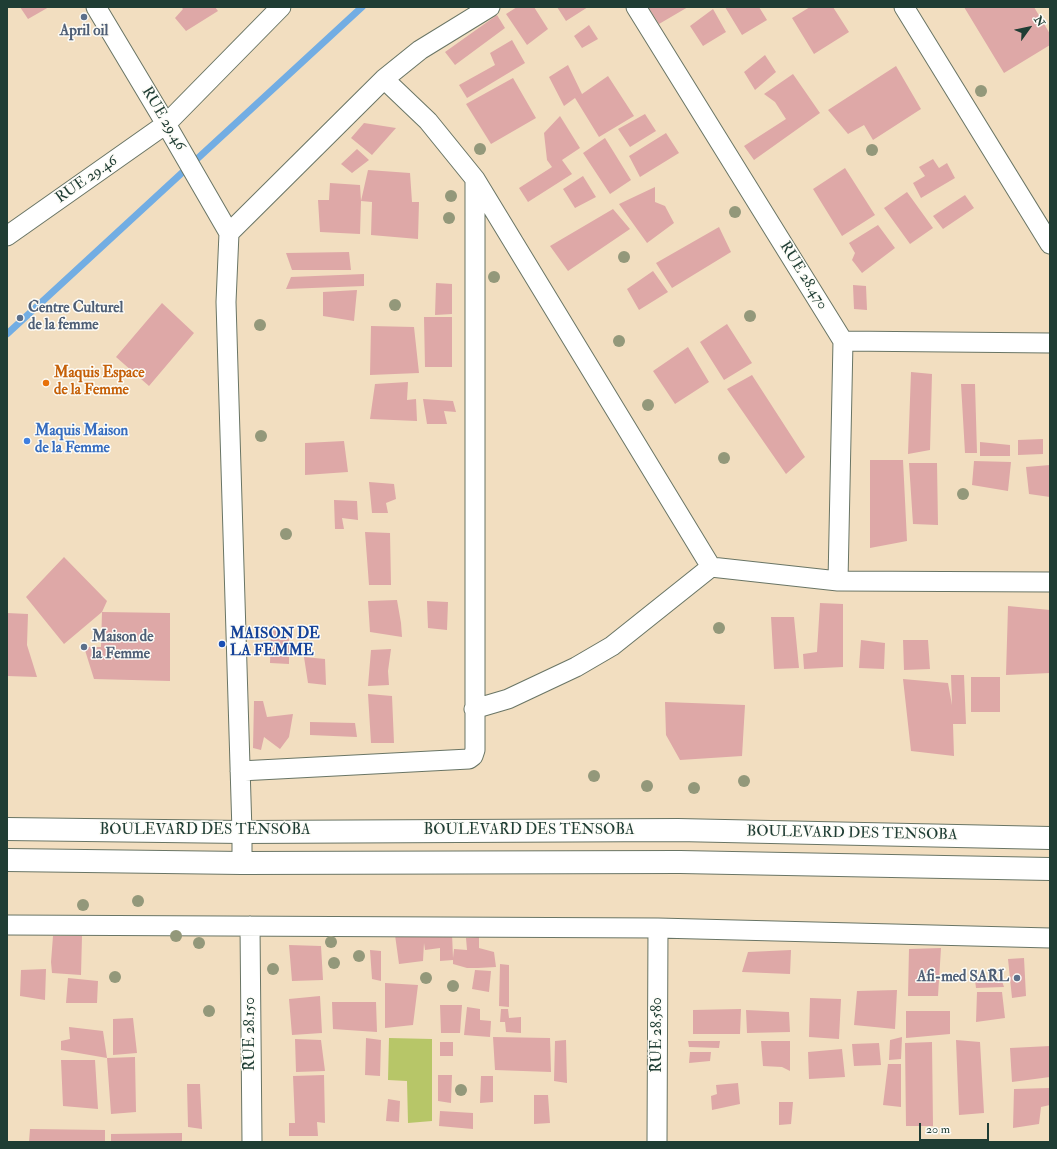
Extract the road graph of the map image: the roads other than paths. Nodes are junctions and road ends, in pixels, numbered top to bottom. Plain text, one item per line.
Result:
1 (96, 7) edge
2 (281, 7) edge
3 (490, 7) edge
4 (636, 7) edge
5 (904, 7) edge
6 (384, 79) junction
7 (166, 124) junction
8 (475, 179) junction
9 (229, 233) junction
10 (7, 236) edge
11 (1050, 244) edge
12 (843, 341) junction
13 (1050, 343) edge
14 (711, 567) junction
15 (838, 581) junction
16 (1050, 582) edge
17 (474, 709) junction
18 (240, 771) junction
19 (7, 830) edge
20 (242, 832) junction
21 (1050, 838) edge
22 (7, 860) edge
23 (242, 863) junction
24 (1050, 869) edge
25 (7, 925) edge
26 (250, 926) junction
27 (658, 928) junction
28 (1050, 938) edge
29 (252, 1142) edge
30 (657, 1142) edge

1 - 7 street, RUE 29.46
2 - 7 street, RUE 29.46
3 - 6 street
4 - 12 street, RUE 28.470
5 - 11 street
6 - 8 street
6 - 9 street
7 - 9 street, RUE 29.46
7 - 10 street, RUE 29.46
8 - 14 street
8 - 17 street
9 - 18 street
12 - 13 street
12 - 15 street
14 - 15 street
14 - 17 street
15 - 16 street
17 - 18 street
18 - 20 street
19 - 20 main road, BOULEVARD DES TENSOBA
20 - 21 main road, BOULEVARD DES TENSOBA
20 - 23 street
22 - 23 main road, BOULEVARD DES TENSOBA
23 - 24 main road, BOULEVARD DES TENSOBA
25 - 26 street
26 - 27 street
26 - 29 street, RUE 28.150
27 - 28 street
27 - 30 street, RUE 28.580

